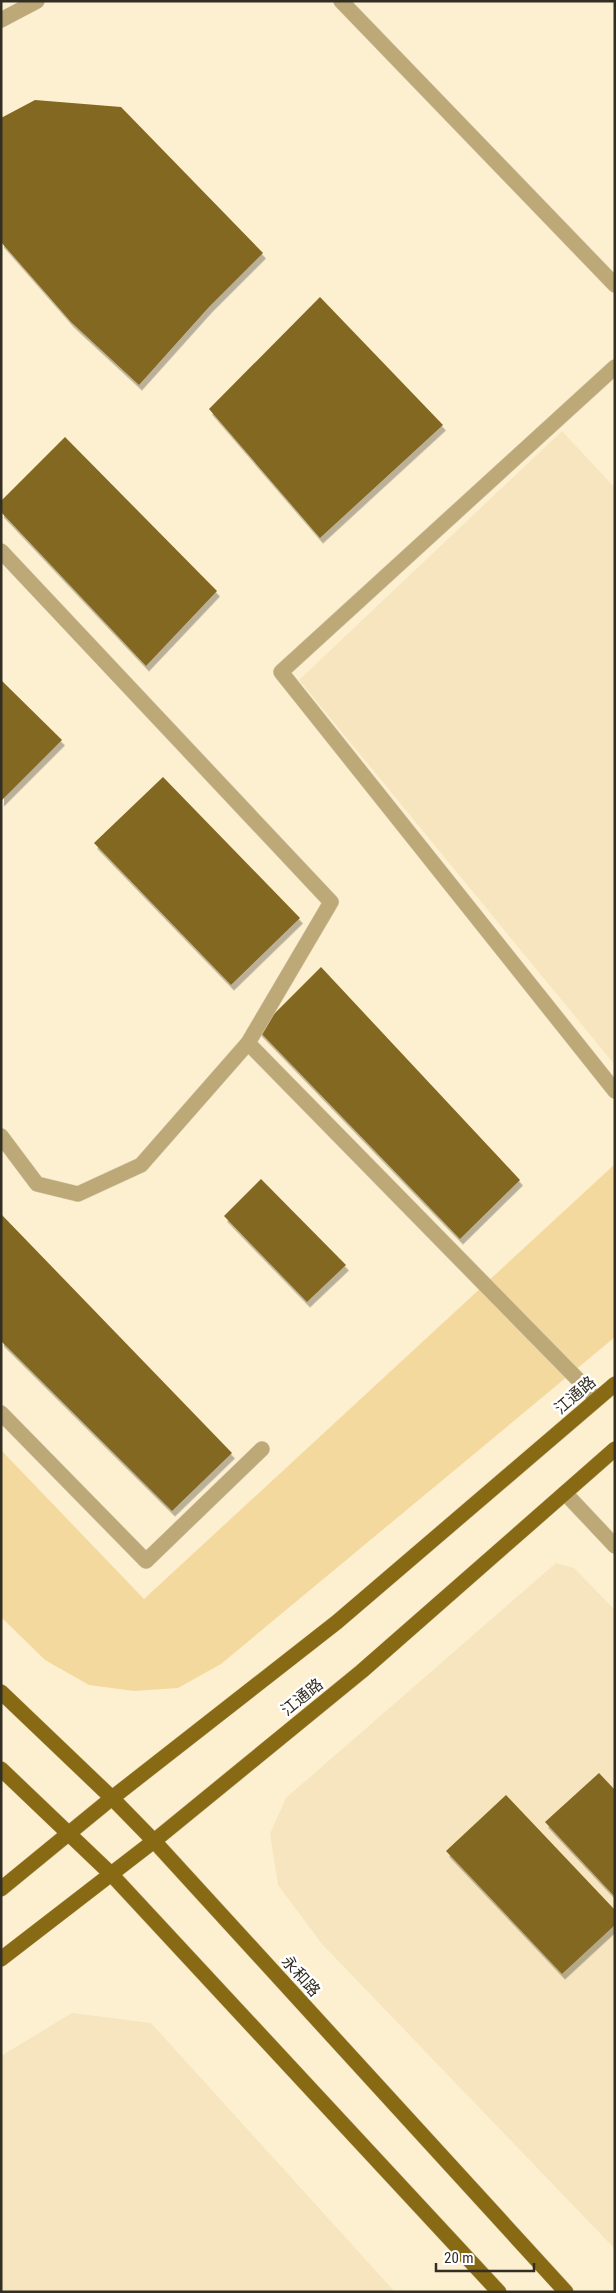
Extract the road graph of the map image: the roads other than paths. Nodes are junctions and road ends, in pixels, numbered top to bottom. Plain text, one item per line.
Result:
1 (37, 1) edge
2 (341, 1) edge
3 (1, 20) edge
4 (615, 285) edge
5 (615, 367) edge
6 (1, 551) edge
7 (248, 1043) junction
8 (615, 1091) edge
9 (1, 1136) edge
10 (615, 1384) edge
11 (597, 1399) junction
12 (1, 1413) edge
13 (262, 1449) dead end
14 (615, 1449) edge
15 (565, 1493) junction
16 (615, 1546) edge
17 (1, 1692) edge
18 (1, 1769) edge
19 (112, 1798) junction
20 (70, 1833) junction
21 (154, 1841) junction
22 (111, 1874) junction
23 (1, 1889) edge
24 (1, 1959) edge
25 (499, 2292) edge
26 (566, 2292) edge

1 - 3 street
2 - 4 street
5 - 8 street
6 - 7 street
7 - 9 street
7 - 11 street
10 - 11 main road, 江通路
11 - 19 main road, 江通路
12 - 13 street
14 - 15 main road, 江通路
15 - 16 street
15 - 21 main road, 江通路
17 - 19 main road, 永和路
18 - 20 main road
19 - 20 main road, 江通路
19 - 21 main road, 永和路
20 - 22 main road
20 - 23 main road, 江通路
21 - 22 main road, 江通路
21 - 26 main road, 永和路
22 - 24 main road, 江通路
22 - 25 main road

